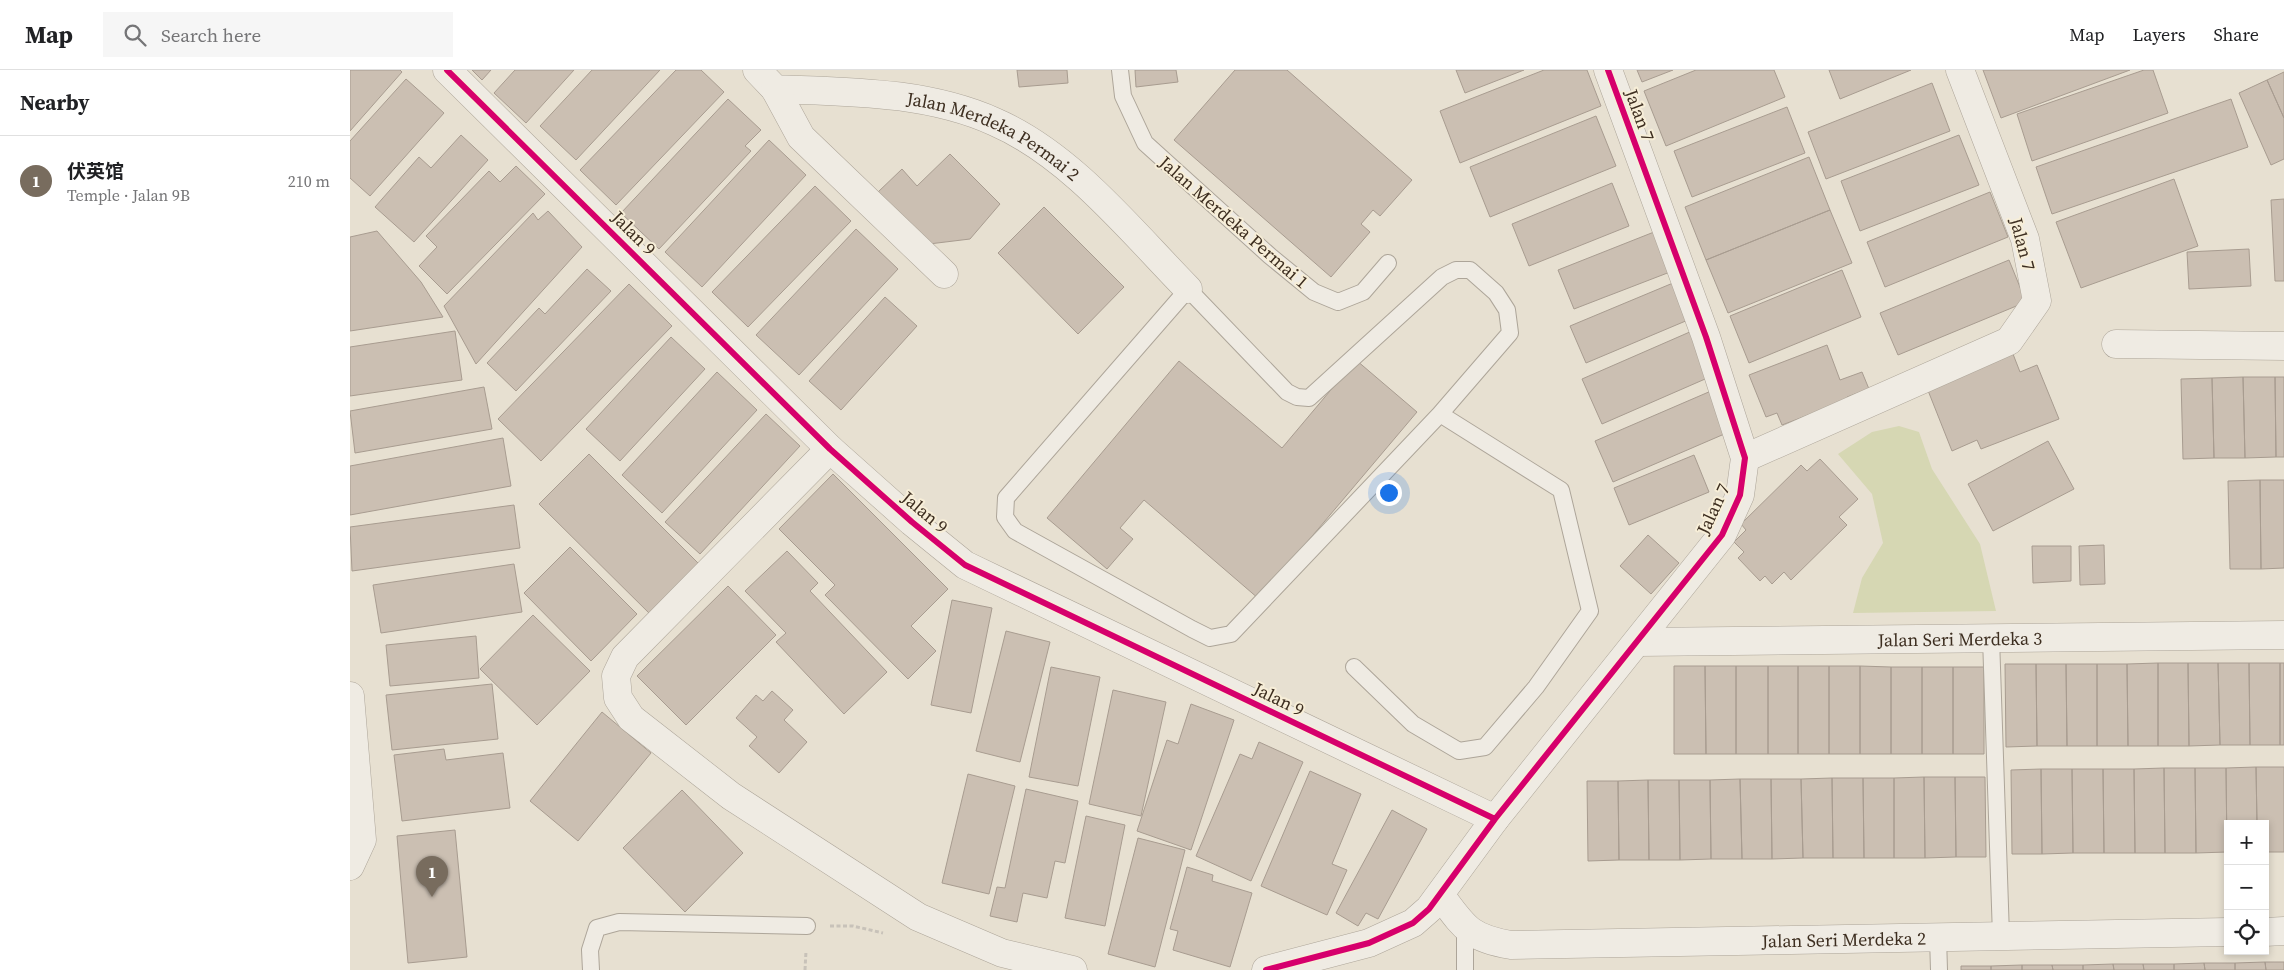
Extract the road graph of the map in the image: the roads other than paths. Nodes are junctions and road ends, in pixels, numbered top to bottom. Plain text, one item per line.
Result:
1 (447, 70) edge
2 (1120, 70) edge
3 (1608, 70) edge
4 (1960, 70) edge
5 (766, 79) edge
6 (1388, 263) dead end
7 (944, 274) dead end
8 (1188, 289) junction
9 (2116, 344) dead end
10 (2284, 346) edge
11 (1440, 414) junction
12 (830, 449) junction
13 (1745, 458) junction
14 (2284, 635) edge
15 (1991, 638) junction
16 (1638, 642) junction
17 (1354, 667) dead end
18 (350, 696) edge
19 (1496, 819) junction
20 (350, 866) edge
21 (1441, 896) junction
22 (807, 926) dead end
23 (1465, 928) junction
24 (2224, 932) edge
25 (2269, 932) edge
26 (2284, 932) edge
27 (2001, 936) junction
28 (1938, 937) junction
29 (590, 970) edge
30 (1073, 970) edge
31 (1266, 970) edge
32 (1465, 970) edge
33 (1939, 970) edge

1 - 12 street, Jalan 9
2 - 6 lane, Jalan Merdeka Permai 1
3 - 13 street, Jalan 7
4 - 13 street, Jalan 7
5 - 7 street
5 - 8 street, Jalan Merdeka Permai 2
8 - 11 lane
8 - 11 lane
9 - 10 street
11 - 17 lane
12 - 19 street, Jalan 9
12 - 30 street
13 - 16 street, Jalan 7
14 - 15 street, Jalan Seri Merdeka 3
15 - 16 street, Jalan Seri Merdeka 3
15 - 27 lane
16 - 19 street, Jalan 7
18 - 20 street
19 - 21 street, Jalan 7
21 - 23 street, Jalan Seri Merdeka 2
21 - 31 street, Jalan 7
22 - 29 lane
23 - 28 street, Jalan Seri Merdeka 2
23 - 32 lane
24 - 27 street, Jalan Seri Merdeka 2
25 - 26 street
27 - 28 street, Jalan Seri Merdeka 2
28 - 33 lane

